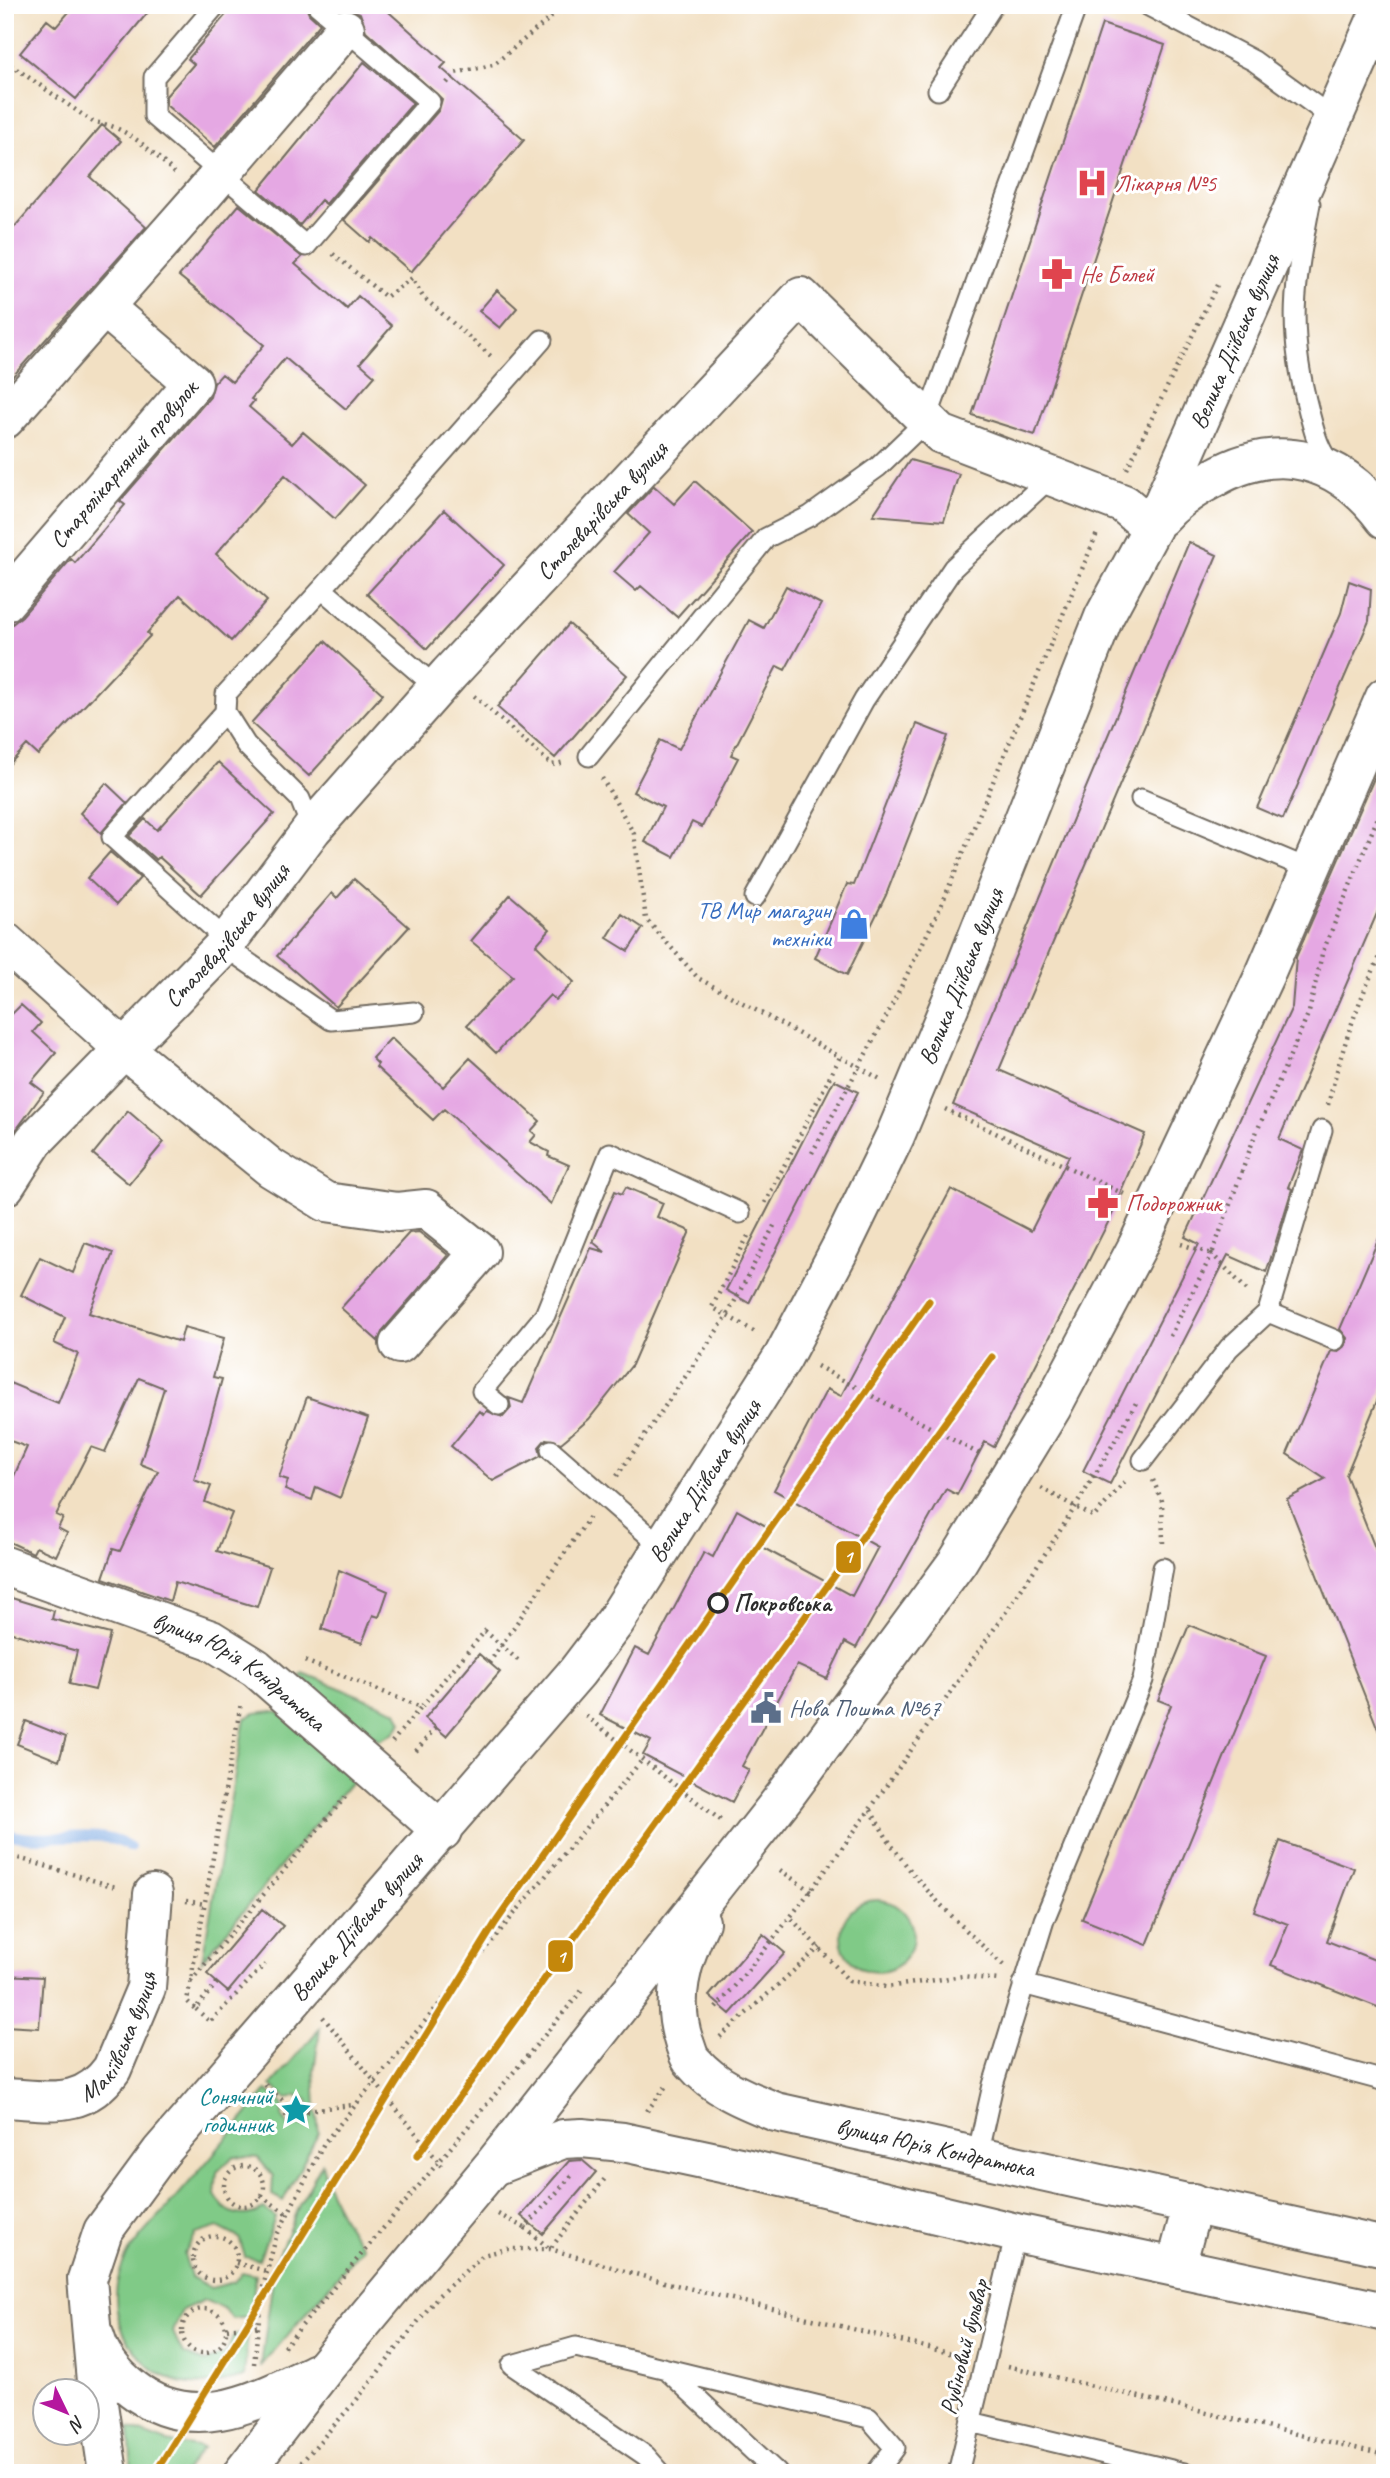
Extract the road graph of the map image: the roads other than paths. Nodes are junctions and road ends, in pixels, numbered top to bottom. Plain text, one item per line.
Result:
1 (216, 5) edge
2 (993, 5) edge
3 (1077, 5) edge
4 (1147, 5) edge
5 (1382, 5) edge
6 (331, 17) edge
7 (938, 90) dead end
8 (1335, 119) junction
9 (1317, 156) junction
10 (211, 186) junction
11 (104, 307) junction
12 (542, 340) dead end
13 (5, 419) edge
14 (926, 421) junction
15 (1341, 474) junction
16 (1053, 475) junction
17 (1385, 519) edge
18 (1152, 528) junction
19 (322, 589) junction
20 (5, 602) edge
21 (443, 681) junction
22 (1385, 697) edge
23 (225, 712) junction
24 (589, 755) road end
25 (1141, 799) dead end
26 (312, 829) junction
27 (1311, 870) junction
28 (755, 897) dead end
29 (5, 942) edge
30 (223, 946) junction
31 (414, 1012) dead end
32 (124, 1049) junction
33 (1322, 1130) road end
34 (5, 1186) edge
35 (740, 1213) dead end
36 (1268, 1312) junction
37 (1335, 1340) dead end
38 (399, 1344) dead end
39 (499, 1405) dead end
40 (551, 1450) dead end
41 (1143, 1460) road end
42 (663, 1546) junction
43 (5, 1566) edge
44 (1163, 1568) road end
45 (442, 1830) junction
46 (721, 1877) junction
47 (153, 1894) road end
48 (1023, 1984) junction
49 (1385, 2081) edge
50 (5, 2098) edge
51 (810, 2120) junction
52 (977, 2156) junction
53 (492, 2167) junction
54 (796, 2180) junction
55 (1193, 2203) junction
56 (1016, 2233) junction
57 (1385, 2247) edge
58 (1177, 2266) junction
59 (1385, 2312) edge
60 (90, 2319) junction
61 (666, 2369) junction
62 (323, 2370) junction
63 (971, 2422) junction
64 (108, 2473) edge
65 (243, 2473) edge
66 (661, 2473) edge
67 (777, 2473) edge
68 (876, 2473) edge
69 (958, 2473) edge
70 (1184, 2473) edge

1 - 10 lane
2 - 7 lane
3 - 14 lane
4 - 8 lane
5 - 8 main road, Велика Діївська вулиця
6 - 10 main road
6 - 10 lane
8 - 9 main road, Велика Діївська вулиця
9 - 15 lane, Велика Діївська вулиця
9 - 18 main road, Велика Діївська вулиця
10 - 11 main road
11 - 13 main road
11 - 20 main road, Старолікарняний провулок
12 - 19 lane
14 - 16 main road, Сталеварівська вулиця
14 - 21 main road, Сталеварівська вулиця
14 - 24 lane
15 - 17 main road, Велика Діївська вулиця
15 - 18 main road, Велика Діївська вулиця
16 - 18 main road, Сталеварівська вулиця
16 - 28 lane
18 - 42 main road, Велика Діївська вулиця
19 - 21 lane
19 - 23 lane
21 - 26 main road, Сталеварівська вулиця
22 - 27 main road, Велика Діївська вулиця
23 - 26 lane
23 - 30 lane
25 - 27 lane
26 - 30 main road, Сталеварівська вулиця
27 - 46 main road, Велика Діївська вулиця
29 - 32 main road
30 - 31 lane
30 - 32 main road, Сталеварівська вулиця
32 - 34 main road, Сталеварівська вулиця
32 - 38 main road
33 - 36 lane
35 - 39 lane
36 - 37 lane
36 - 41 lane
40 - 42 lane
42 - 45 main road, Велика Діївська вулиця
43 - 45 main road, вулиця Юрія Кондратюка
44 - 48 lane
45 - 60 main road, Велика Діївська вулиця
46 - 51 main road, вулиця Юрія Кондратюка
46 - 53 main road, Велика Діївська вулиця
47 - 50 main road, Макіївська вулиця
48 - 49 lane
48 - 52 lane
51 - 52 main road, вулиця Юрія Кондратюка
51 - 54 main road
52 - 55 main road, вулиця Юрія Кондратюка
53 - 54 main road
53 - 62 main road, Велика Діївська вулиця
54 - 56 main road
55 - 57 main road, вулиця Юрія Кондратюка
55 - 58 main road
56 - 58 main road
56 - 63 lane, Рубіновий бульвар
58 - 59 main road
60 - 62 main road, Велика Діївська вулиця
60 - 64 main road, Велика Діївська вулиця
61 - 66 lane
61 - 67 lane
61 - 68 lane
62 - 65 main road, Велика Діївська вулиця
63 - 69 lane, Рубіновий бульвар
63 - 70 lane

